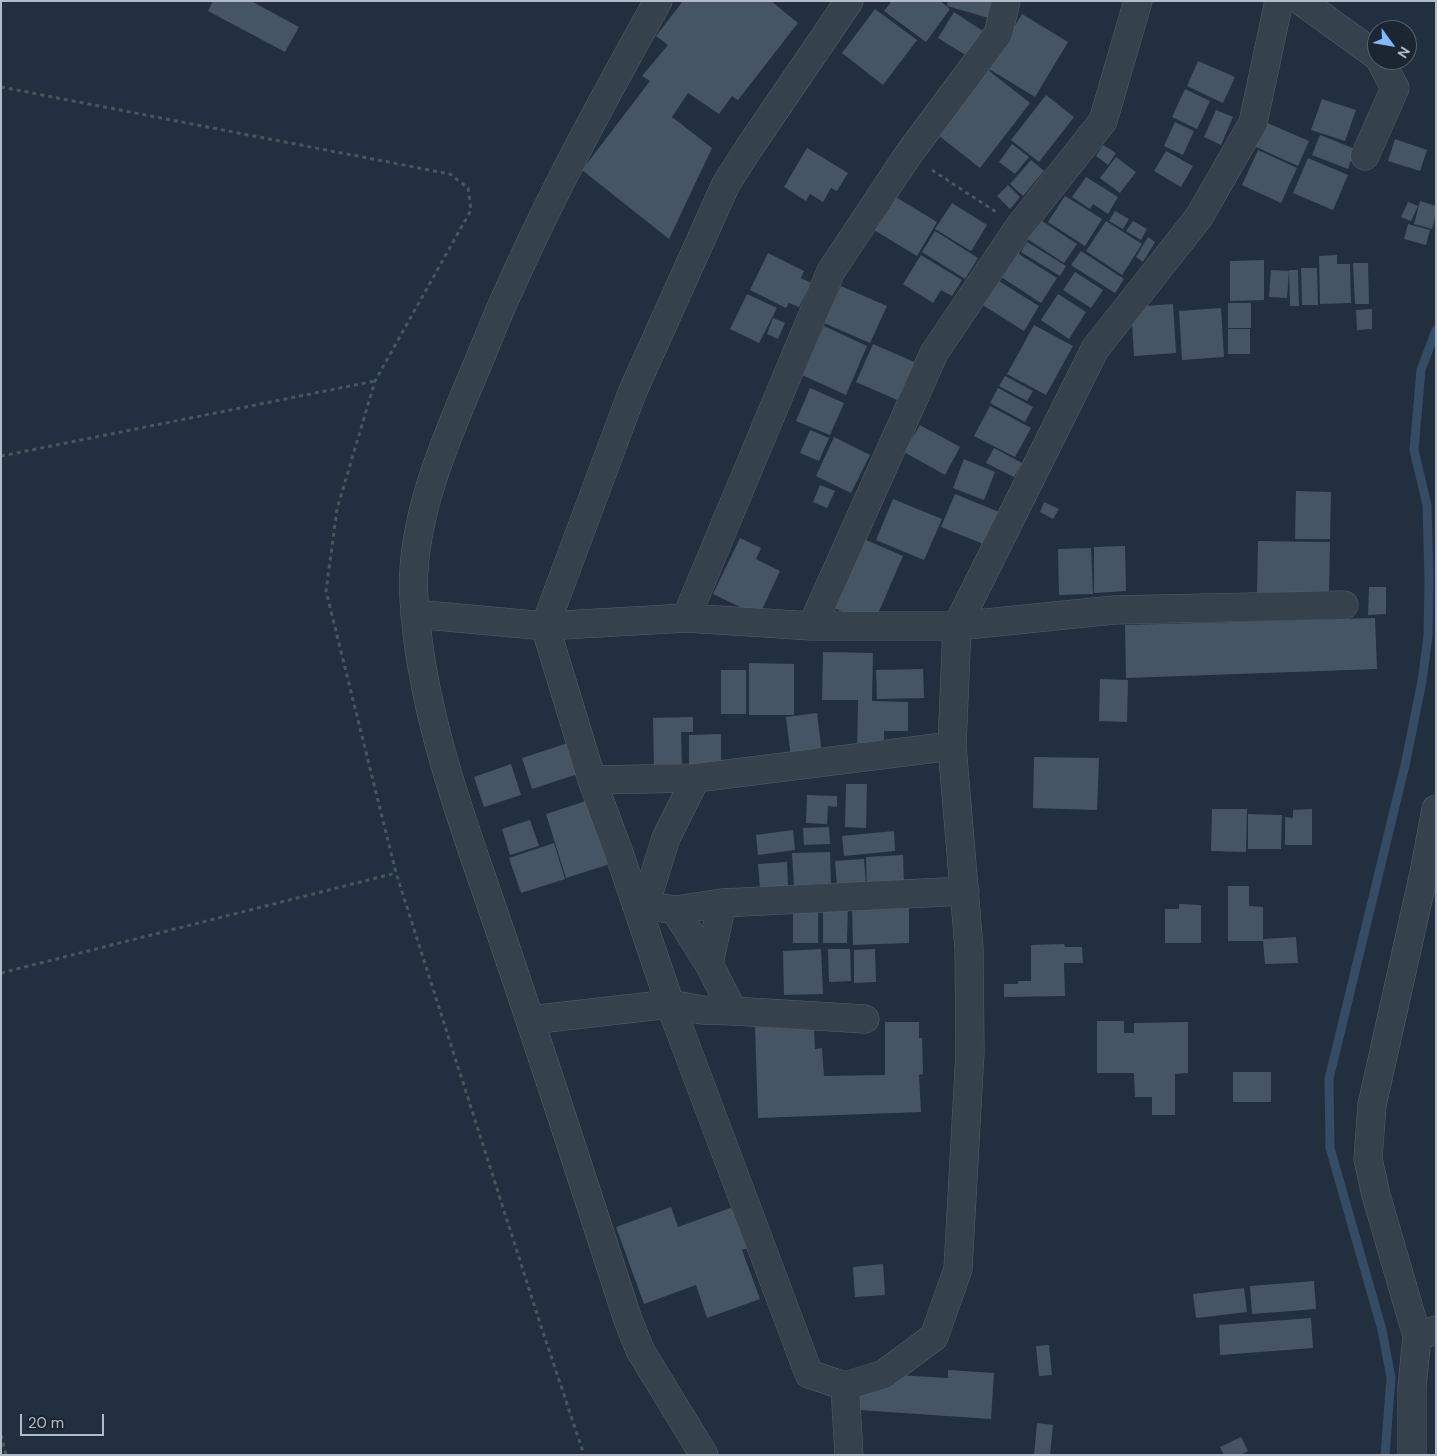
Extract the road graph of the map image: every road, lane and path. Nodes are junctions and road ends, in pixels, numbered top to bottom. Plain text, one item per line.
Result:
1 (658, 1) edge
2 (849, 1) edge
3 (1006, 1) edge
4 (1138, 1) edge
5 (1279, 1) edge
6 (1301, 1) edge
7 (1367, 49) edge
8 (1385, 70) edge
9 (1, 87) edge
10 (908, 155) junction
11 (1365, 156) dead end
12 (1019, 227) junction
13 (375, 381) junction
14 (1, 456) edge
15 (1344, 605) dead end
16 (415, 614) junction
17 (686, 618) junction
18 (545, 626) junction
19 (812, 626) junction
20 (957, 626) junction
21 (952, 746) junction
22 (696, 778) junction
23 (592, 780) junction
24 (1436, 809) edge
25 (396, 873) junction
26 (1430, 875) edge
27 (965, 891) junction
28 (722, 903) junction
29 (640, 905) junction
30 (675, 910) junction
31 (709, 964) junction
32 (1, 973) edge
33 (670, 1004) junction
34 (734, 1011) junction
35 (865, 1019) dead end
36 (530, 1020) junction
37 (1426, 1333) edge
38 (845, 1386) junction
39 (1, 1436) edge
40 (6, 1455) edge
41 (584, 1455) edge
42 (704, 1455) edge
43 (849, 1455) edge
44 (1412, 1455) edge

1 - 16 street
2 - 18 street
3 - 10 street
4 - 12 street
5 - 20 street
6 - 7 street
8 - 11 street
9 - 13 path
10 - 12 path
10 - 17 street
12 - 19 street
13 - 14 path
13 - 25 path
15 - 20 street
16 - 18 street
16 - 36 street
17 - 18 street
17 - 19 street
18 - 23 street
19 - 20 street
20 - 21 street
21 - 22 street
21 - 27 street
22 - 23 street
22 - 29 street
23 - 29 street
24 - 26 street
25 - 32 path
25 - 41 path
26 - 37 street
27 - 28 street
27 - 38 street
28 - 30 street
28 - 31 street
29 - 30 street
29 - 33 street
30 - 31 street
31 - 34 street
33 - 34 street
33 - 36 street
33 - 38 street
34 - 35 street
36 - 42 street
37 - 44 street
38 - 43 street
39 - 40 path

